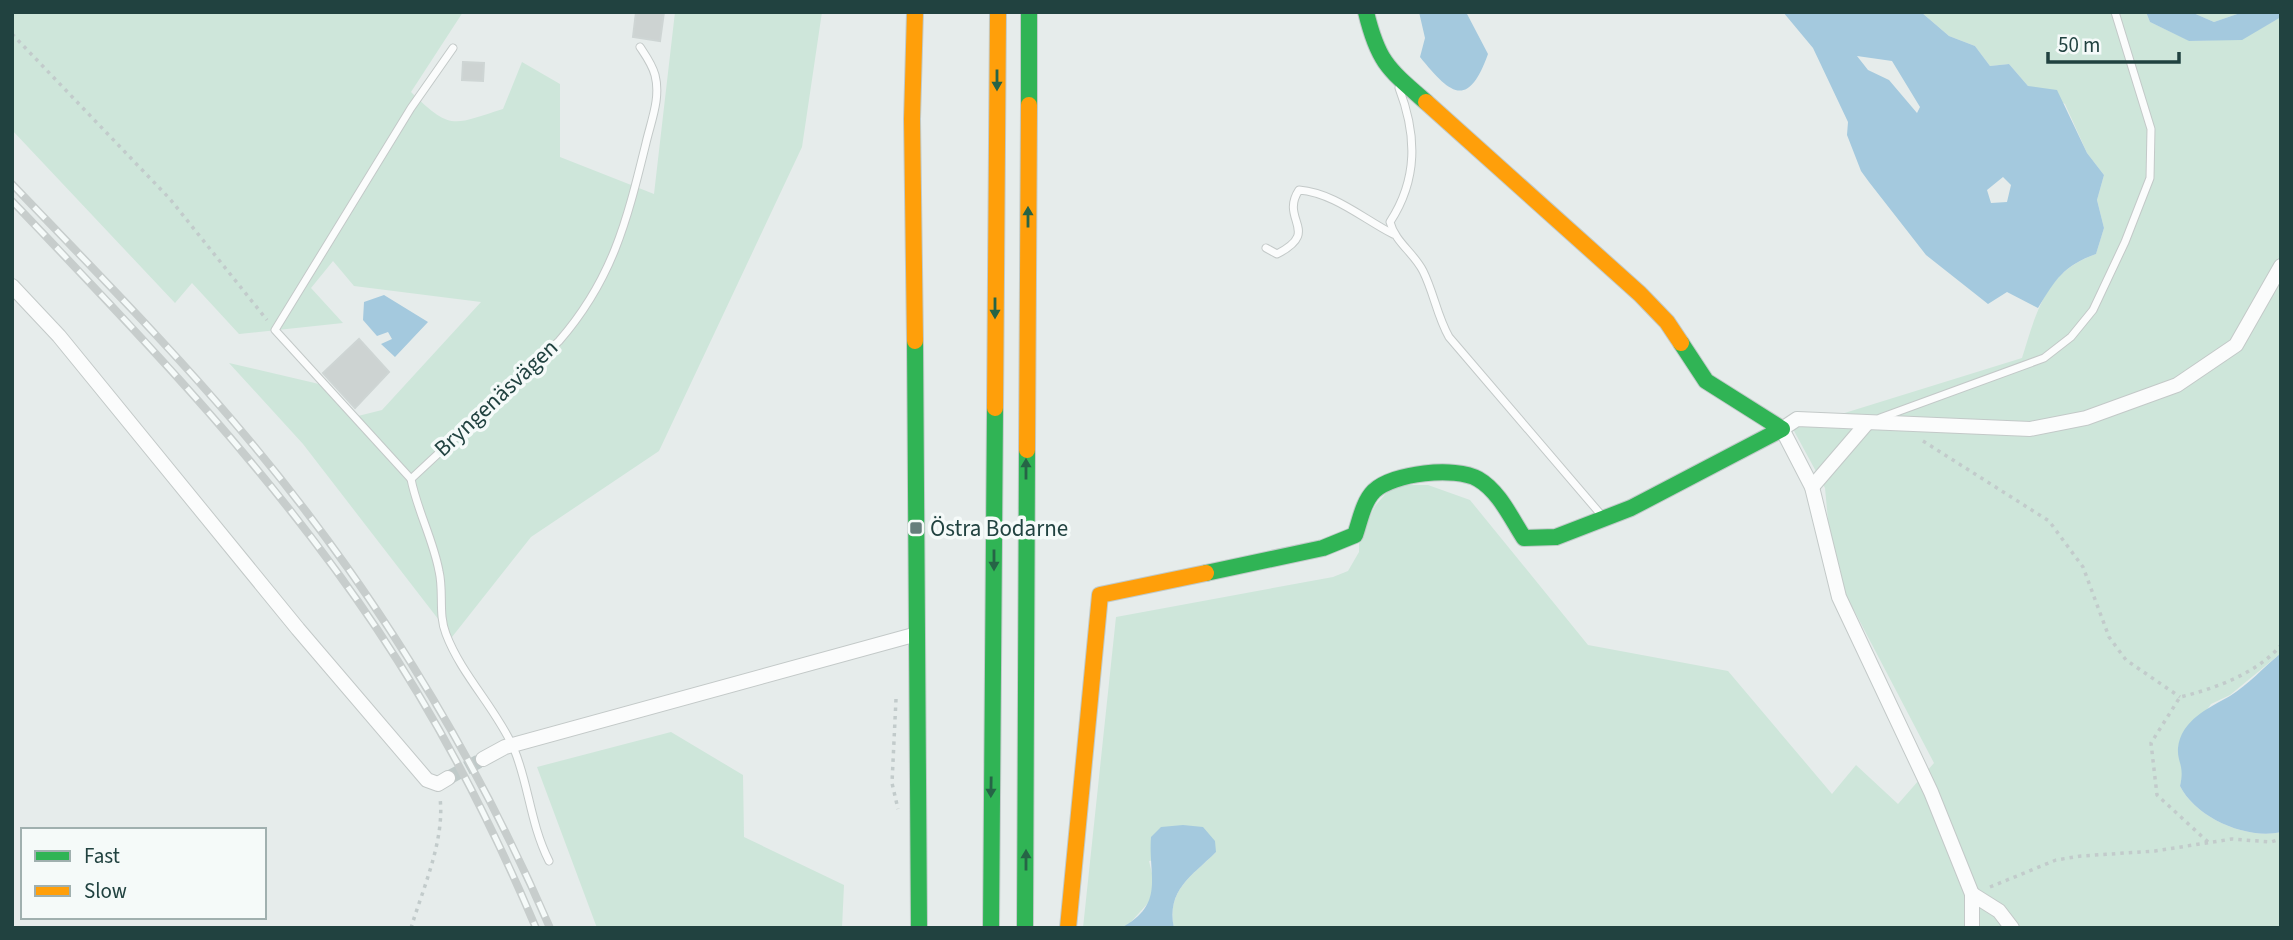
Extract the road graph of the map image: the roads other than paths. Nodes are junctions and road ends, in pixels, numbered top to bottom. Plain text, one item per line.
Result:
1 (915, 12) edge
2 (998, 12) edge
3 (1029, 12) edge
4 (1366, 12) edge
5 (2115, 12) edge
6 (640, 47) dead end
7 (453, 48) dead end
8 (1391, 71) junction
9 (1393, 234) junction
10 (1266, 248) dead end
11 (2281, 266) edge
12 (12, 286) edge
13 (1867, 423) junction
14 (1782, 429) junction
15 (411, 479) junction
16 (1812, 487) junction
17 (1603, 517) junction
18 (917, 634) junction
19 (512, 745) junction
20 (483, 759) tunnel mouth
21 (443, 781) road end
22 (548, 861) dead end
23 (1972, 894) junction
24 (919, 928) edge
25 (991, 928) edge
26 (1025, 928) edge
27 (1068, 928) edge
28 (1972, 928) edge
29 (2012, 928) edge

1 - 18 main road
2 -> 25 main road
26 -> 3 main road
4 - 8 main road
5 - 13 lane
6 - 15 lane, Bryngenäsvägen
7 - 15 lane
8 - 9 lane
8 - 14 main road
9 - 10 lane
9 - 17 lane
11 - 13 street
12 - 21 street
13 - 14 street
13 - 16 street
14 - 16 street
14 - 17 main road
15 - 19 lane
16 - 23 street
17 - 27 main road
18 - 19 street
18 - 24 main road
19 - 20 street
19 - 22 lane
23 - 28 street
23 - 29 street

